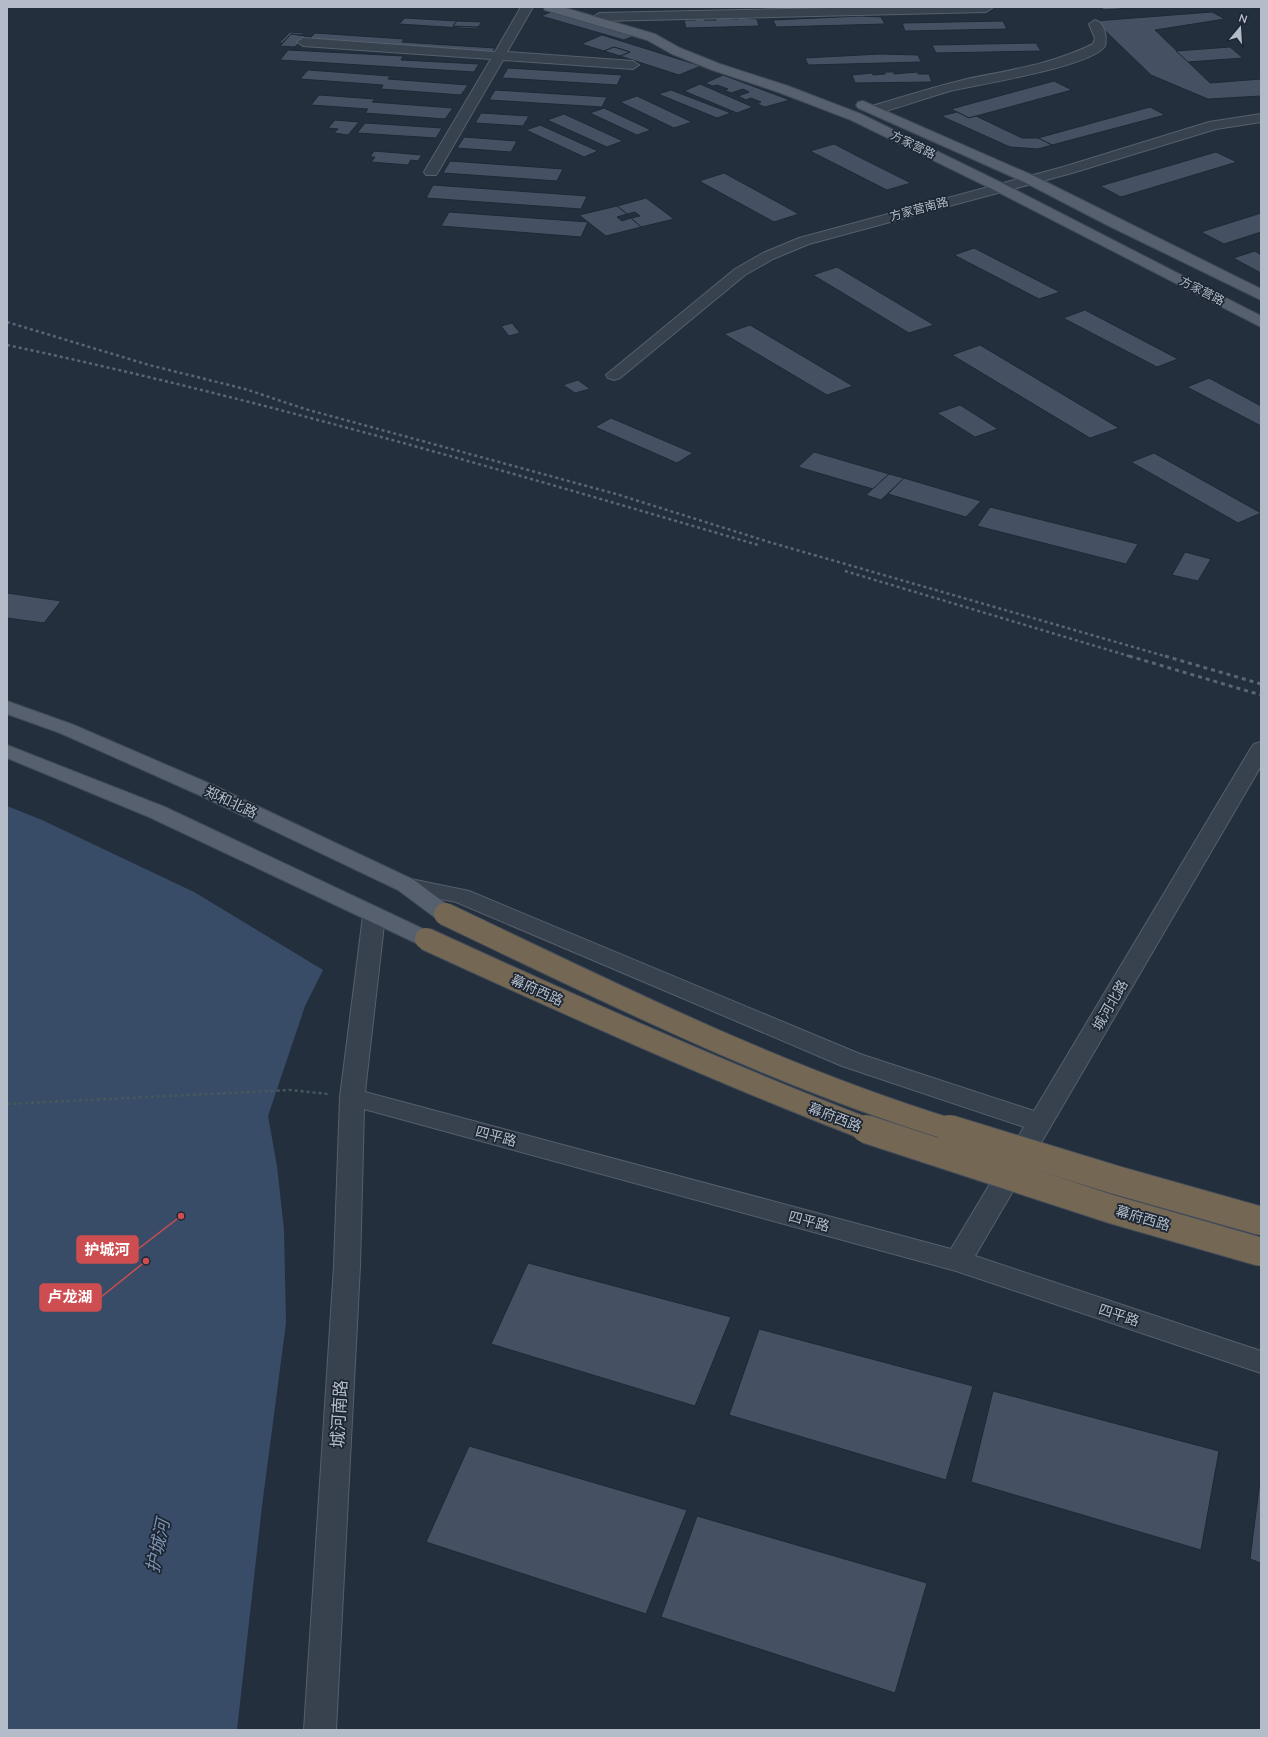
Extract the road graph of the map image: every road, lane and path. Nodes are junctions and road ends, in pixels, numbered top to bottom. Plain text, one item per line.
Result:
1 (527, 7) edge
2 (549, 7) edge
3 (564, 7) edge
4 (986, 8) edge
5 (599, 17) junction
6 (1095, 24) dead end
7 (303, 42) dead end
8 (695, 44) dead end
9 (497, 57) junction
10 (633, 65) dead end
11 (854, 102) dead end
12 (874, 110) junction
13 (1261, 118) edge
14 (431, 172) dead end
15 (1029, 179) junction
16 (999, 187) junction
17 (1261, 295) edge
18 (1261, 322) edge
19 (614, 376) dead end
20 (7, 707) edge
21 (1261, 748) edge
22 (7, 751) edge
23 (406, 885) junction
24 (446, 914) joint
25 (374, 916) junction
26 (426, 939) joint
27 (352, 1097) junction
28 (7, 1104) edge
29 (1041, 1123) junction
30 (1261, 1221) edge
31 (1261, 1252) edge
32 (958, 1261) junction
33 (1261, 1362) edge
34 (320, 1730) edge

1 - 9 street
2 - 16 main road, 方家营路
3 - 5 main road
4 - 5 street
5 - 8 main road
6 - 12 street
7 - 9 street
9 - 10 street
9 - 14 street
11 - 12 main road, 方家营路
12 - 15 main road, 方家营路
13 - 15 street, 方家营南路
15 - 16 street, 方家营南路
15 - 17 main road, 方家营路
16 - 18 main road, 方家营路
16 - 19 street, 方家营南路
20 - 23 main road, 郑和北路
21 - 29 street, 城河北路
22 - 25 main road
23 - 24 main road, 郑和北路
23 - 29 street
24 - 30 highway, 幕府西路, bridge
25 - 26 main road
25 - 27 street, 城河南路
26 - 31 highway, 幕府西路, bridge
27 - 28 path
27 - 32 street, 四平路
27 - 34 street, 城河南路
29 - 32 street, 城河北路
32 - 33 street, 四平路

